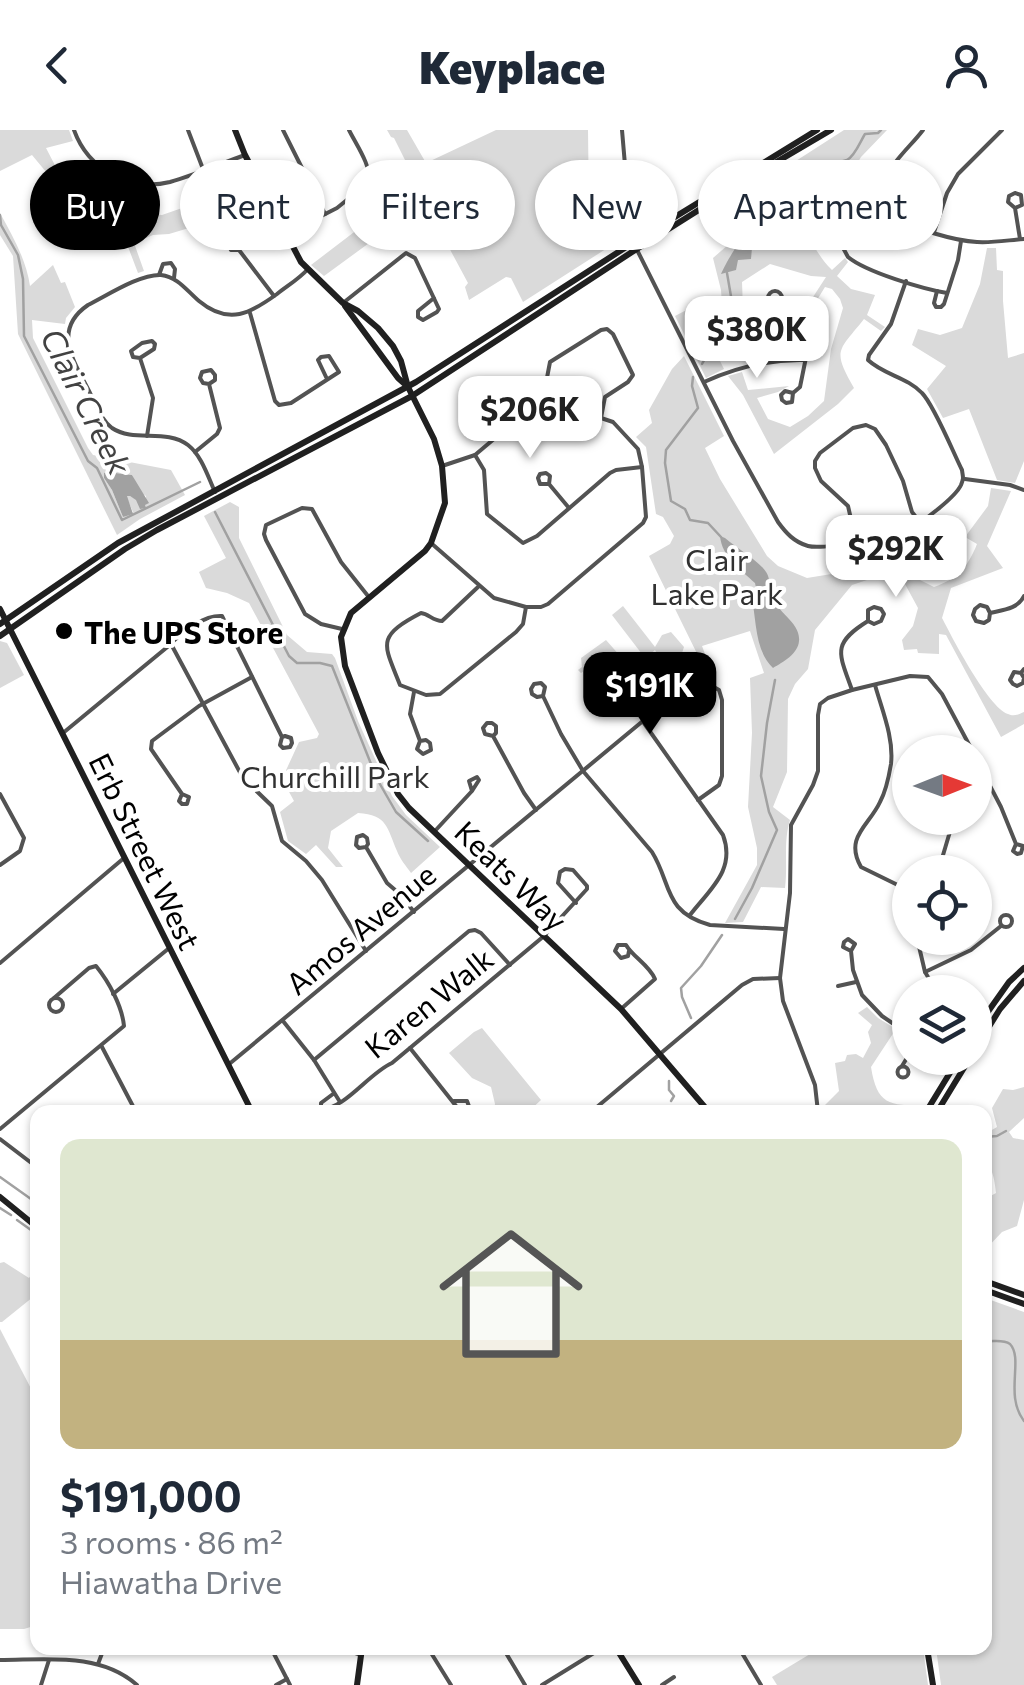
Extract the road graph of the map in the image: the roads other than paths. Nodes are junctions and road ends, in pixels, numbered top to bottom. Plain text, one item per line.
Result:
1 (74, 130) edge
2 (188, 130) edge
3 (235, 130) edge
4 (282, 130) edge
5 (349, 130) edge
6 (622, 130) edge
7 (817, 130) edge
8 (831, 130) edge
9 (923, 130) edge
10 (1002, 130) edge
11 (245, 155) junction
12 (200, 160) edge
13 (230, 160) edge
14 (248, 160) edge
15 (297, 160) edge
16 (623, 160) edge
17 (899, 160) edge
18 (180, 178) edge
19 (943, 207) edge
20 (1016, 208) dead end
21 (325, 214) edge
22 (678, 219) edge
23 (678, 220) edge
24 (943, 235) edge
25 (1022, 239) edge
26 (961, 241) junction
27 (239, 250) dead end
28 (294, 250) edge
29 (629, 250) edge
30 (629, 250) edge
31 (637, 250) edge
32 (844, 250) edge
33 (308, 270) junction
34 (159, 275) junction
35 (174, 278) junction
36 (906, 281) junction
37 (937, 291) junction
38 (947, 293) junction
39 (274, 296) junction
40 (434, 298) junction
41 (782, 299) dead end
42 (343, 303) junction
43 (250, 312) junction
44 (140, 358) junction
45 (805, 360) junction
46 (327, 379) junction
47 (704, 382) junction
48 (209, 384) dead end
49 (408, 387) junction
50 (793, 394) dead end
51 (412, 396) junction
52 (542, 409) junction
53 (601, 418) junction
54 (147, 436) junction
55 (195, 452) junction
56 (475, 455) junction
57 (442, 466) junction
58 (642, 467) junction
59 (963, 478) junction
60 (549, 484) dead end
61 (214, 490) junction
62 (1024, 490) edge
63 (218, 499) junction
64 (569, 508) junction
65 (920, 522) junction
66 (934, 540) dead end
67 (856, 542) junction
68 (431, 543) junction
69 (478, 586) junction
70 (368, 596) junction
71 (1024, 596) edge
72 (526, 607) junction
73 (0, 609) edge
74 (990, 613) dead end
75 (868, 620) dead end
76 (3, 622) edge
77 (10, 629) junction
78 (342, 629) junction
79 (0, 636) edge
80 (171, 644) junction
81 (252, 677) junction
82 (875, 685) junction
83 (852, 690) junction
84 (414, 692) junction
85 (543, 696) dead end
86 (203, 704) junction
87 (642, 722) junction
88 (62, 733) junction
89 (964, 735) edge
90 (493, 736) dead end
91 (282, 737) dead end
92 (420, 742) dead end
93 (584, 772) junction
94 (472, 791) dead end
95 (992, 792) edge
96 (0, 794) edge
97 (182, 794) dead end
98 (698, 800) junction
99 (536, 810) junction
100 (434, 832) junction
101 (1016, 844) dead end
102 (366, 847) dead end
103 (124, 858) junction
104 (0, 865) edge
105 (469, 866) junction
106 (892, 882) edge
107 (576, 903) junction
108 (414, 912) junction
109 (690, 915) junction
110 (1002, 926) dead end
111 (785, 929) junction
112 (544, 936) junction
113 (169, 948) junction
114 (851, 950) dead end
115 (629, 951) dead end
116 (366, 953) junction
117 (920, 955) edge
118 (0, 963) edge
119 (510, 965) junction
120 (1024, 968) edge
121 (926, 972) junction
122 (928, 975) edge
123 (780, 978) junction
124 (1024, 981) edge
125 (856, 982) junction
126 (838, 986) dead end
127 (114, 994) junction
128 (54, 998) dead end
129 (621, 1009) junction
130 (992, 1009) edge
131 (992, 1018) edge
132 (283, 1021) junction
133 (892, 1023) edge
134 (102, 1047) junction
135 (410, 1048) junction
136 (660, 1055) junction
137 (314, 1060) junction
138 (228, 1065) junction
139 (949, 1075) edge
140 (960, 1075) edge
141 (333, 1094) junction
142 (340, 1102) junction
143 (454, 1102) dead end
144 (132, 1105) edge
145 (248, 1105) edge
146 (321, 1105) edge
147 (336, 1105) edge
148 (600, 1105) edge
149 (704, 1105) edge
150 (817, 1105) edge
151 (930, 1105) edge
152 (941, 1105) edge
153 (0, 1129) edge
154 (0, 1140) edge
155 (30, 1162) edge
156 (0, 1198) edge
157 (30, 1222) edge
158 (992, 1284) edge
159 (992, 1293) edge
160 (1024, 1295) edge
161 (1024, 1304) edge
162 (101, 1655) edge
163 (274, 1655) edge
164 (360, 1655) edge
165 (432, 1655) edge
166 (507, 1655) edge
167 (591, 1655) edge
168 (620, 1655) edge
169 (742, 1655) edge
170 (930, 1655) edge
171 (0, 1660) edge
172 (49, 1660) junction
173 (98, 1664) junction
174 (674, 1677) dead end
175 (289, 1682) edge
176 (41, 1685) edge
177 (137, 1685) edge
178 (276, 1685) edge
179 (356, 1685) edge
180 (451, 1685) edge
181 (525, 1685) edge
182 (542, 1685) edge
183 (639, 1685) edge
184 (662, 1685) edge
185 (761, 1685) edge
186 (935, 1685) edge

1 - 18 street
2 - 12 street
3 - 11 main road
4 - 15 street
5 - 21 street
6 - 16 street
7 - 22 main road
8 - 23 main road
9 - 17 street
10 - 19 street
11 - 13 street
11 - 14 main road
20 - 25 street
24 - 26 street
25 - 26 street
26 - 38 street
27 - 39 street
28 - 33 main road
29 - 49 main road
30 - 51 main road
31 - 47 street
32 - 36 street
33 - 39 street
33 - 42 main road
34 - 35 street
34 - 35 street
34 - 54 street
35 - 43 street
36 - 37 street
36 - 59 street
37 - 38 street
37 - 38 street
39 - 43 street
40 - 40 street
40 - 42 street
41 - 45 street
42 - 49 main road
42 - 49 main road
43 - 46 street
44 - 44 street
44 - 54 street
45 - 47 street
45 - 50 street
46 - 46 street
47 - 67 street
48 - 55 street
49 - 51 main road
49 - 61 main road
51 - 57 main road
51 - 63 main road
52 - 53 street
52 - 53 street
52 - 56 street
53 - 58 street
54 - 55 street
55 - 61 street
56 - 57 street
56 - 64 street
57 - 68 main road
58 - 64 street
58 - 72 street
59 - 62 street
59 - 65 street
60 - 64 street
61 - 63 street
61 - 76 main road
63 - 77 main road
65 - 66 street
65 - 67 street
65 - 67 street
68 - 69 street
68 - 70 main road
69 - 72 street
69 - 84 street
70 - 78 main road
70 - 78 street
71 - 74 street
72 - 84 street
73 - 76 main road, Erb Street West
75 - 83 street
76 - 77 main road, Erb Street West
77 - 79 main road
77 - 88 main road, Erb Street West
78 - 100 main road, Keats Way
80 - 81 street
80 - 86 street
80 - 88 street
81 - 86 street
81 - 91 street
82 - 83 street
82 - 89 street
82 - 106 street
83 - 111 street
84 - 92 street
85 - 93 street
86 - 97 street
86 - 116 street
87 - 93 street, Amos Avenue
87 - 98 street
87 - 98 street, Amos Avenue
88 - 103 main road, Erb Street West
90 - 99 street
93 - 99 street, Amos Avenue
93 - 109 street
94 - 100 street
95 - 101 street
96 - 104 street
98 - 109 street
99 - 105 street, Amos Avenue
100 - 105 main road, Keats Way
102 - 108 street
103 - 113 main road, Erb Street West
103 - 118 street
105 - 108 street, Amos Avenue
105 - 112 main road, Keats Way
107 - 107 street
107 - 112 street, Karen Walk
108 - 116 street, Amos Avenue
109 - 111 street
110 - 121 street
111 - 123 street
112 - 119 street, Karen Walk
112 - 129 main road, Keats Way
113 - 127 street
113 - 138 main road, Erb Street West
114 - 125 street
115 - 129 street
116 - 132 street, Amos Avenue
117 - 121 street
119 - 135 street, Karen Walk
119 - 137 street
120 - 130 main road
121 - 122 street
123 - 136 street
123 - 150 street
124 - 131 main road
125 - 126 street
125 - 133 street
127 - 128 street
127 - 134 street
129 - 136 main road, Keats Way
132 - 137 street
132 - 138 street, Amos Avenue
134 - 144 street
134 - 153 street
135 - 142 street, Karen Walk
135 - 143 street
136 - 148 street
136 - 149 main road, Keats Way
137 - 141 street
138 - 145 main road, Erb Street West
139 - 151 main road
140 - 152 main road
141 - 142 street
141 - 146 street
142 - 147 street
154 - 155 street
156 - 157 main road
158 - 160 main road
159 - 161 main road
162 - 173 street
163 - 175 street
164 - 179 main road
165 - 180 street
166 - 181 street
167 - 182 street
168 - 183 main road
169 - 185 street
170 - 186 main road
171 - 172 street
172 - 173 street
172 - 176 street
173 - 177 street
174 - 184 street
175 - 178 street

